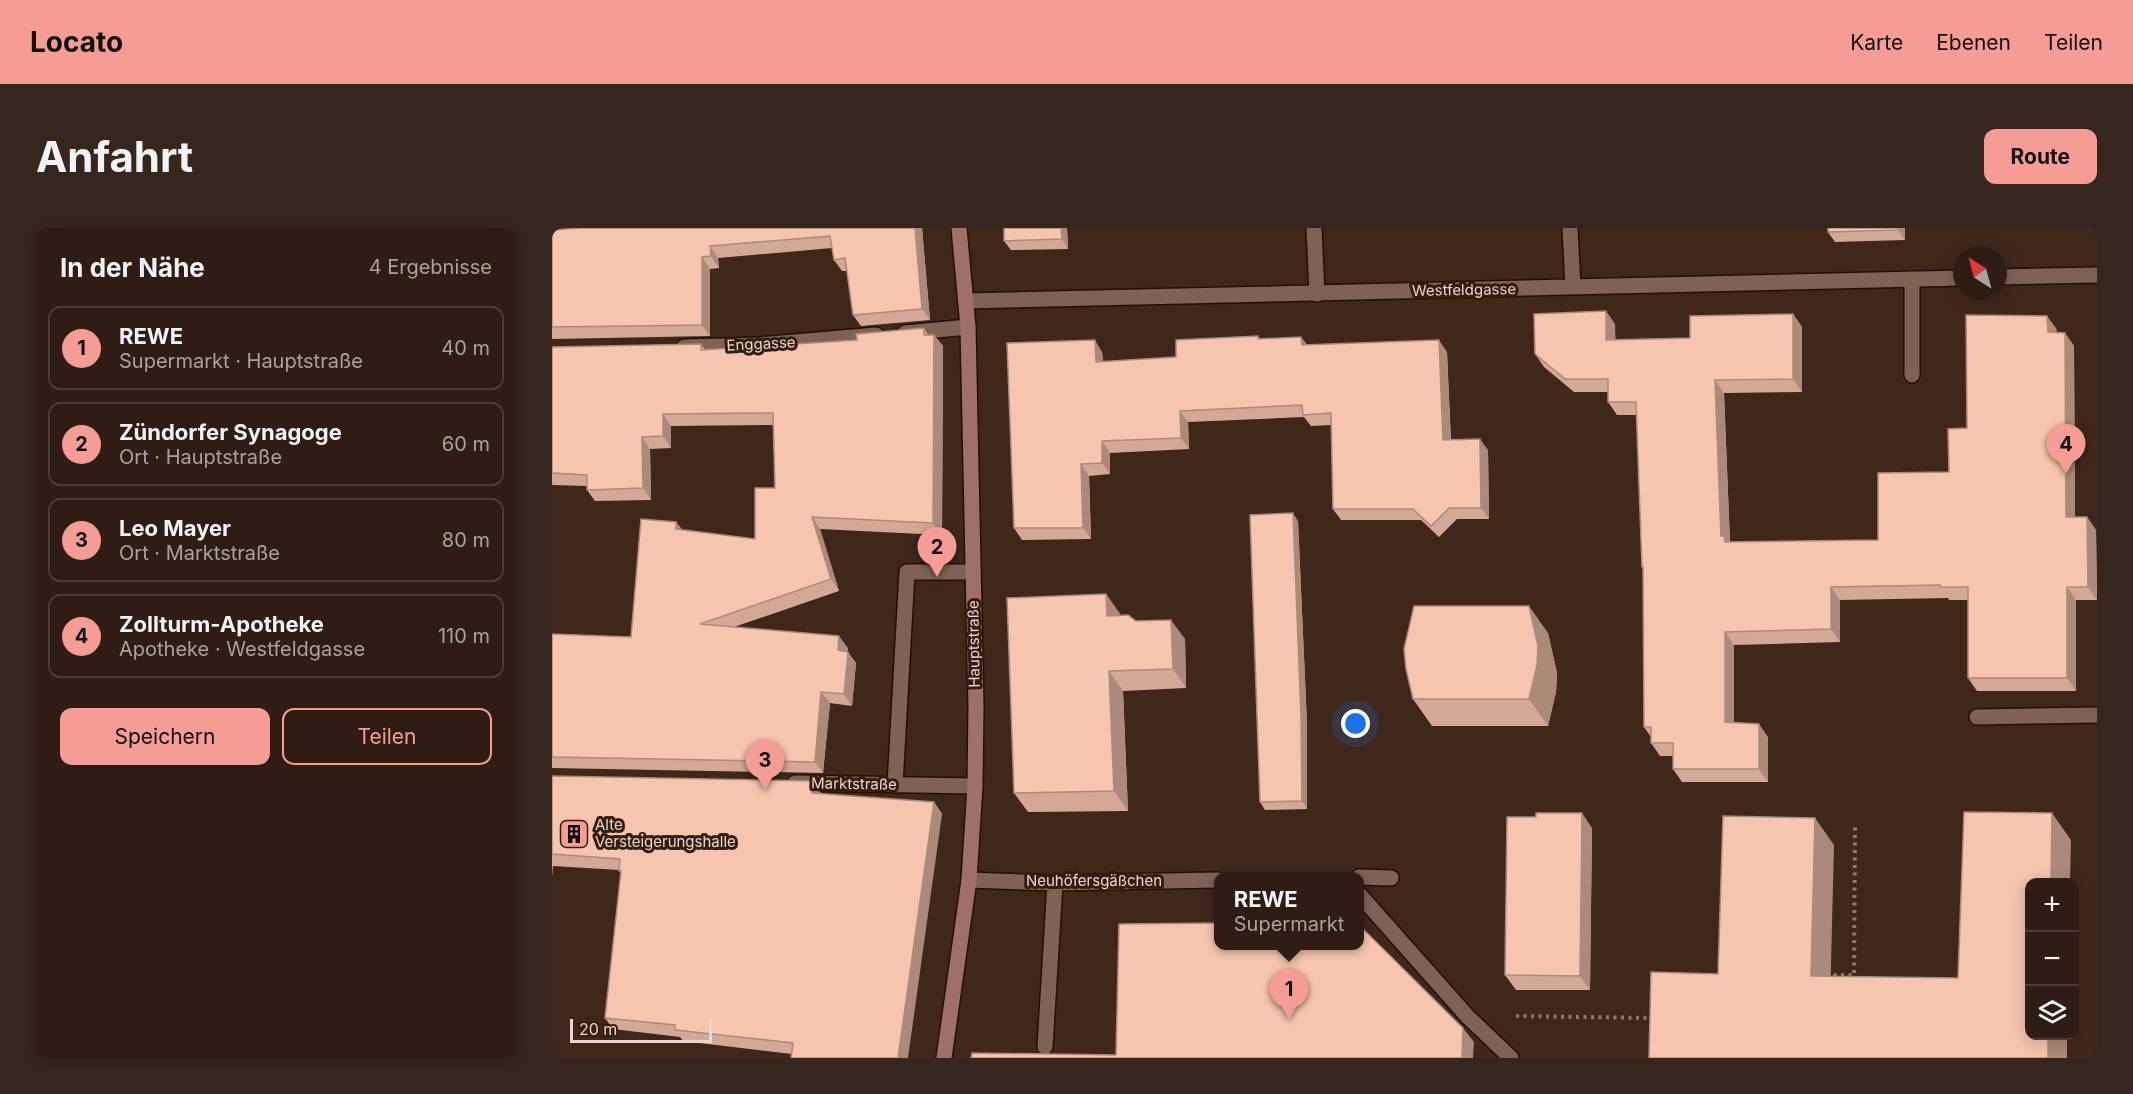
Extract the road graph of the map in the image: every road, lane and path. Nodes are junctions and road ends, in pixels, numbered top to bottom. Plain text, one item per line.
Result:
1 (959, 228) edge
2 (1314, 228) edge
3 (1570, 228) edge
4 (2097, 275) edge
5 (2007, 277) edge
6 (1953, 278) edge
7 (1912, 279) junction
8 (1573, 287) junction
9 (1317, 294) junction
10 (966, 301) junction
11 (968, 327) junction
12 (668, 347) edge
13 (1912, 375) dead end
14 (973, 572) junction
15 (2097, 715) edge
16 (1977, 717) dead end
17 (779, 782) edge
18 (895, 785) junction
19 (975, 786) junction
20 (1855, 826) dead end
21 (1364, 877) edge
22 (1391, 878) dead end
23 (969, 880) junction
24 (1214, 880) edge
25 (1055, 883) junction
26 (1364, 900) edge
27 (1819, 975) edge
28 (1467, 1016) junction
29 (1657, 1018) edge
30 (1045, 1047) dead end
31 (944, 1058) edge
32 (1511, 1058) edge

1 - 10 main road, Hauptstraße
2 - 9 street
3 - 8 street
4 - 5 street
6 - 7 street, Westfeldgasse
7 - 8 street, Westfeldgasse
7 - 13 street
8 - 9 street, Westfeldgasse
9 - 10 street, Westfeldgasse
10 - 11 main road, Hauptstraße
11 - 12 street, Enggasse
11 - 14 main road, Hauptstraße
14 - 18 street
14 - 19 main road, Hauptstraße
15 - 16 street
17 - 18 street, Marktstraße
18 - 19 street, Marktstraße
19 - 23 main road, Hauptstraße
20 - 27 path
21 - 22 street
23 - 25 street, Neuhöfersgäßchen
23 - 31 main road, Hauptstraße
24 - 25 street, Neuhöfersgäßchen
25 - 30 street
26 - 28 street
28 - 29 path
28 - 32 street

